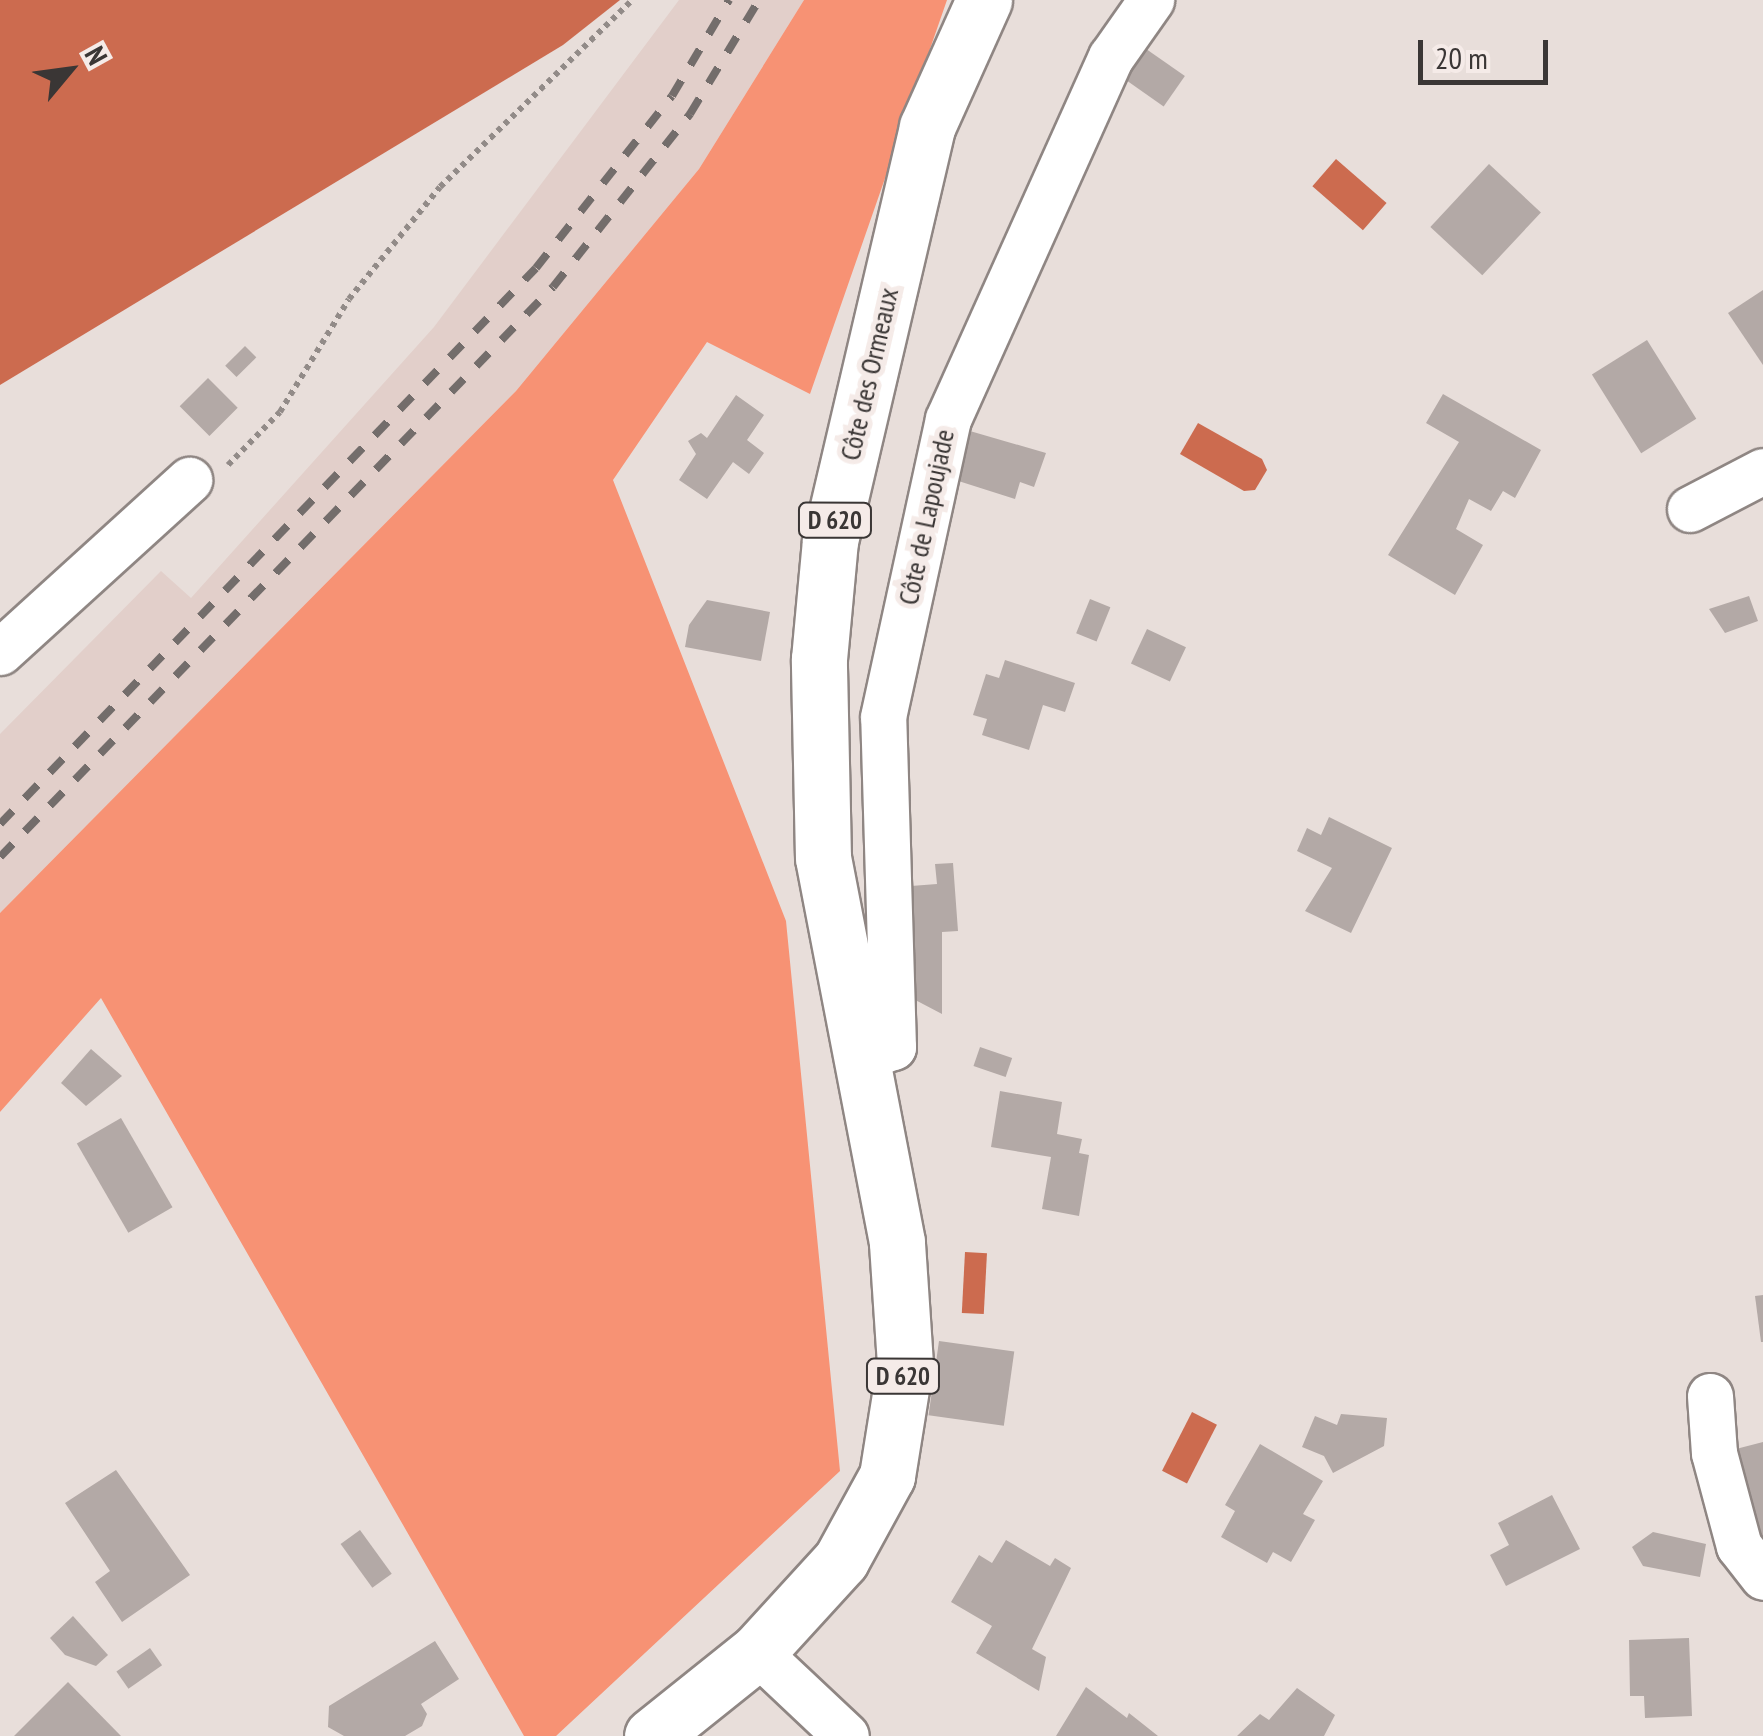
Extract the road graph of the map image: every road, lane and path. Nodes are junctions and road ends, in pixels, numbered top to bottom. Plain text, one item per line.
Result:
1 (632, 0) edge
2 (984, 0) edge
3 (1150, 0) edge
4 (1763, 471) edge
5 (190, 480) joint
6 (1690, 509) dead end
7 (0, 652) edge
8 (862, 1058) junction
9 (1710, 1396) dead end
10 (1763, 1577) edge
11 (758, 1652) junction
12 (652, 1736) edge
13 (846, 1736) edge

1 - 5 path
2 - 8 main road, Côte des Ormeaux / D 620
3 - 8 street, Côte de Lapoujade
4 - 6 street
5 - 7 street
8 - 11 main road, D 620
9 - 10 street
11 - 12 main road, D 620
11 - 13 street

